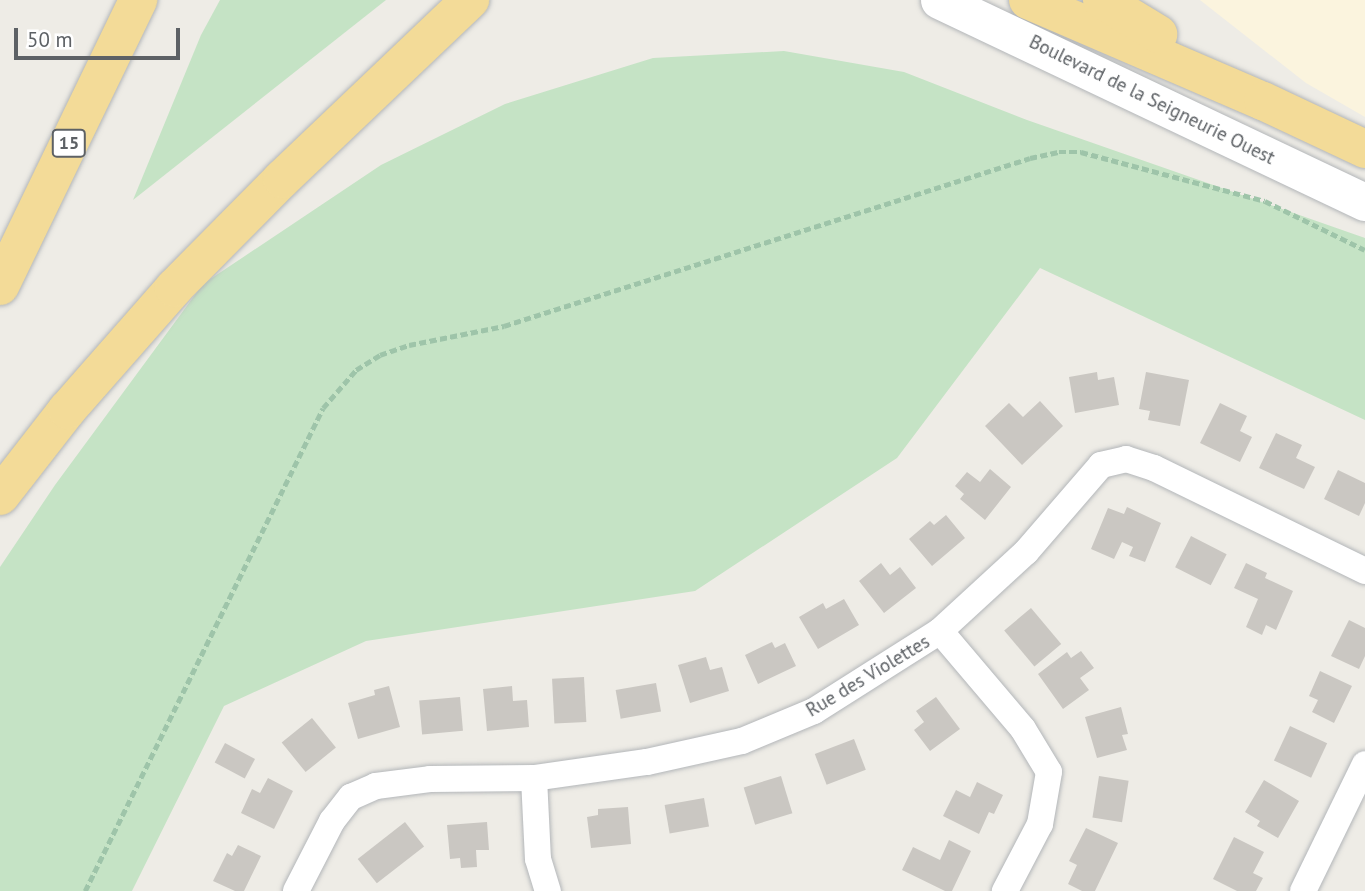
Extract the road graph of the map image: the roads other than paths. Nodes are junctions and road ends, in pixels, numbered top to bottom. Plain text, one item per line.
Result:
1 (138, 0) edge
2 (470, 0) edge
3 (939, 0) edge
4 (1028, 0) edge
5 (1102, 0) edge
6 (1263, 100) junction
7 (1365, 149) edge
8 (1365, 202) edge
9 (0, 286) edge
10 (0, 496) edge
11 (1365, 571) edge
12 (940, 631) junction
13 (1365, 764) edge
14 (534, 778) junction
15 (296, 891) edge
16 (548, 891) edge
17 (1005, 891) edge
18 (1303, 891) edge

1 - 9 highway, 15
2 - 10 highway
3 - 8 main road, Boulevard de la Seigneurie Ouest
4 - 6 highway
5 - 6 highway
6 - 7 highway
11 - 12 street, Rue des Violettes
12 - 14 street, Rue des Violettes
12 - 17 street
13 - 18 street
14 - 15 street, Rue des Violettes
14 - 16 street

